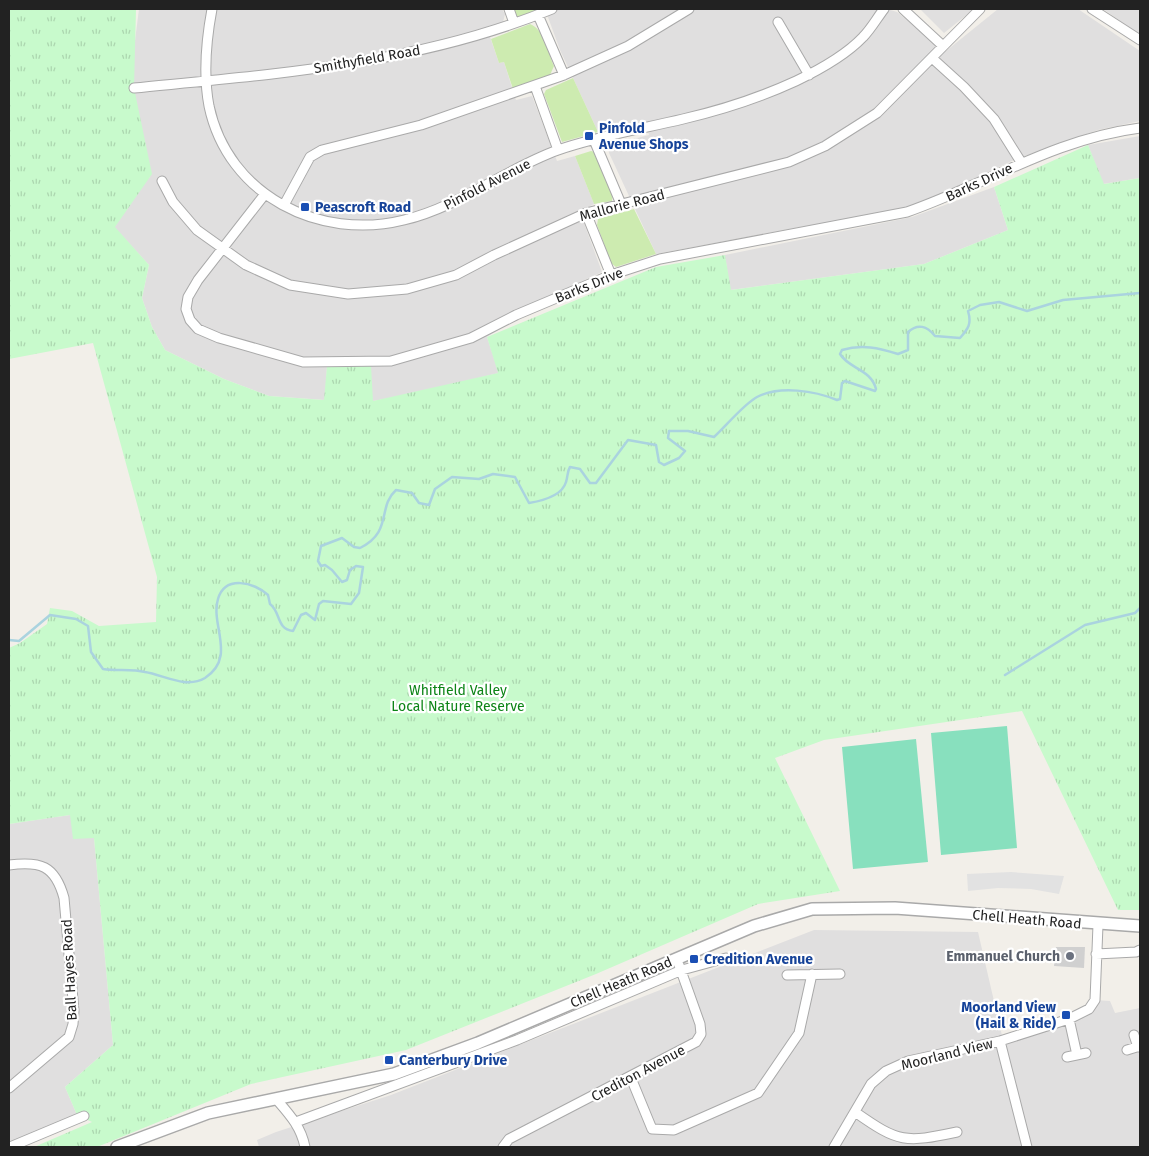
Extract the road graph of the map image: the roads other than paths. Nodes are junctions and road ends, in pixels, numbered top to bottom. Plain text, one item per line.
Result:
1 (212, 9) edge
2 (509, 9) edge
3 (552, 9) edge
4 (689, 9) edge
5 (884, 9) edge
6 (903, 9) edge
7 (980, 9) edge
8 (1092, 9) edge
9 (538, 15) junction
10 (778, 22) dead end
11 (514, 23) junction
12 (1140, 40) edge
13 (943, 46) junction
14 (932, 58) junction
15 (564, 75) junction
16 (809, 75) junction
17 (206, 81) junction
18 (535, 86) junction
19 (134, 88) dead end
20 (1140, 128) edge
21 (594, 140) junction
22 (558, 150) junction
23 (1021, 162) junction
24 (162, 181) dead end
25 (265, 194) junction
26 (621, 204) junction
27 (284, 206) junction
28 (586, 213) junction
29 (222, 249) junction
30 (611, 275) junction
31 (9, 865) edge
32 (1098, 925) junction
33 (1140, 926) edge
34 (1140, 950) edge
35 (1096, 954) junction
36 (675, 958) junction
37 (726, 958) dead end
38 (682, 970) junction
39 (812, 974) junction
40 (840, 974) dead end
41 (787, 975) dead end
42 (1069, 1019) junction
43 (1134, 1035) dead end
44 (1000, 1042) junction
45 (1139, 1046) edge
46 (1127, 1050) dead end
47 (1086, 1053) dead end
48 (1076, 1055) junction
49 (1067, 1057) dead end
50 (631, 1078) junction
51 (9, 1088) edge
52 (277, 1100) junction
53 (855, 1112) junction
54 (84, 1116) dead end
55 (296, 1122) junction
56 (957, 1132) dead end
57 (10, 1147) edge
58 (117, 1147) edge
59 (305, 1147) edge
60 (502, 1147) edge
61 (834, 1147) edge
62 (1027, 1147) edge

1 - 17 street, Pinfold Avenue
2 - 11 street
3 - 9 street, Smithyfield Road
4 - 15 street
5 - 16 street, Pinfold Avenue
6 - 13 street
7 - 13 street
8 - 12 street
9 - 11 street, Smithyfield Road
9 - 15 street
10 - 16 street
11 - 17 street, Smithyfield Road
13 - 14 street, Mallorie Road
14 - 23 street
14 - 26 street, Mallorie Road
15 - 18 street
16 - 21 street, Pinfold Avenue
17 - 19 street, Smithyfield Road
17 - 25 street, Pinfold Avenue
18 - 22 street
18 - 27 street
20 - 23 street, Barks Drive
21 - 22 street, Pinfold Avenue
21 - 26 street
22 - 27 street, Pinfold Avenue
23 - 30 street, Barks Drive
24 - 29 street, Mallorie Road
25 - 27 street, Pinfold Avenue
25 - 29 street, Barks Drive
26 - 28 street, Mallorie Road
28 - 29 street, Mallorie Road
28 - 30 street
29 - 30 street, Barks Drive
31 - 51 street, Ball Hayes Road
32 - 33 street, Chell Heath Road
32 - 35 street, Moorland View
32 - 36 street, Chell Heath Road
34 - 35 street
35 - 42 street, Moorland View
36 - 38 street, Crediton Avenue
36 - 52 street, Chell Heath Road
37 - 38 street, Chell Heath Road
38 - 50 street, Crediton Avenue
38 - 55 street, Chell Heath Road
39 - 40 street
39 - 41 street
39 - 50 street
42 - 44 street, Moorland View
42 - 48 street
43 - 45 street
44 - 53 street, Moorland View
44 - 62 street
45 - 46 street
47 - 48 street
48 - 49 street
50 - 60 street, Crediton Avenue
52 - 55 street
52 - 58 street, Chell Heath Road
53 - 56 street
53 - 61 street, Moorland View
54 - 57 street
55 - 59 street

